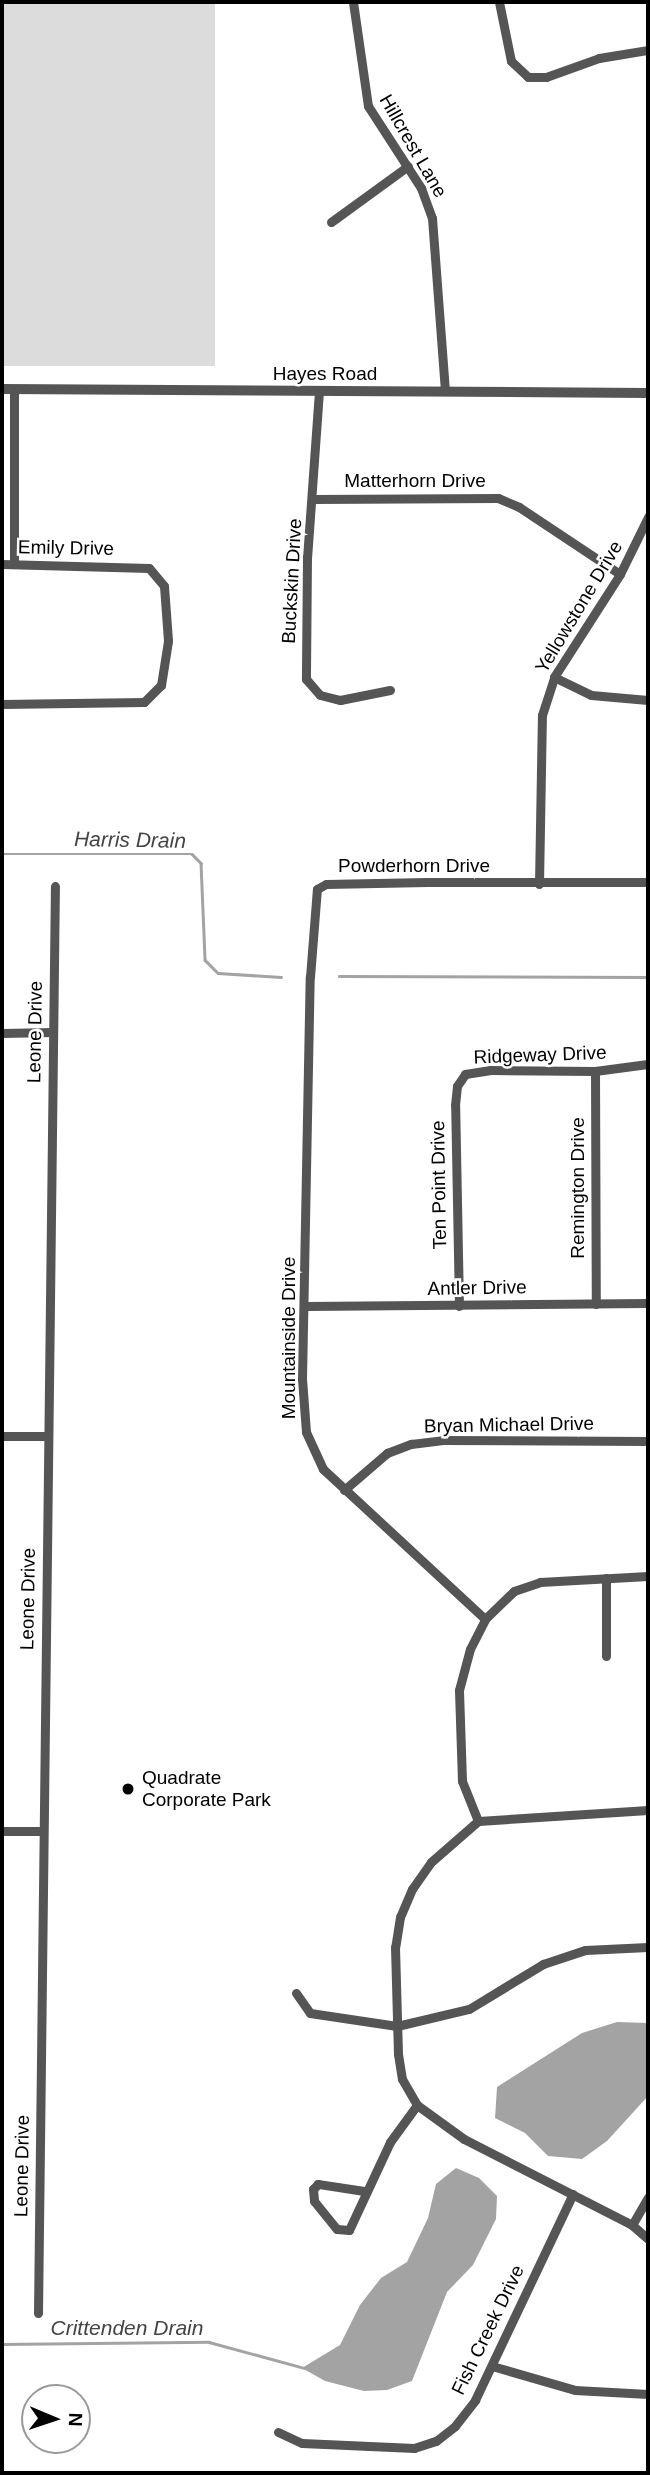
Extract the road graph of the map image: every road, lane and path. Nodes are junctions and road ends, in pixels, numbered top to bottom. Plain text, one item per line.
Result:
1 (353, 2) edge
2 (499, 2) edge
3 (648, 50) edge
4 (408, 166) junction
5 (331, 222) dead end
6 (8, 389) edge
7 (319, 391) junction
8 (444, 391) junction
9 (648, 393) edge
10 (2, 486) edge
11 (14, 486) junction
12 (314, 499) junction
13 (648, 517) edge
14 (2, 564) edge
15 (14, 564) junction
16 (620, 574) junction
17 (554, 677) junction
18 (390, 690) dead end
19 (648, 700) edge
20 (2, 704) edge
21 (648, 882) edge
22 (539, 884) junction
23 (55, 886) dead end
24 (310, 1024) joint
25 (53, 1032) junction
26 (2, 1033) edge
27 (648, 1064) edge
28 (595, 1071) junction
29 (455, 1105) joint
30 (648, 1303) edge
31 (596, 1304) junction
32 (306, 1306) junction
33 (459, 1306) junction
34 (2, 1436) edge
35 (48, 1436) junction
36 (648, 1441) edge
37 (344, 1490) junction
38 (648, 1576) edge
39 (606, 1578) junction
40 (485, 1619) junction
41 (607, 1656) dead end
42 (648, 1810) edge
43 (478, 1821) junction
44 (2, 1831) edge
45 (43, 1831) junction
46 (648, 1947) edge
47 (296, 1993) dead end
48 (397, 2026) junction
49 (417, 2105) junction
50 (364, 2191) junction
51 (573, 2194) junction
52 (648, 2197) edge
53 (632, 2224) junction
54 (648, 2239) edge
55 (38, 2313) dead end
56 (492, 2365) junction
57 (648, 2394) edge
58 (278, 2432) dead end

1 - 4 street, Hillcrest Lane
2 - 3 street
4 - 5 street
4 - 8 street, Hillcrest Lane
6 - 7 street, Hayes Road
6 - 11 street
7 - 8 street, Hayes Road
7 - 12 street, Buckskin Drive
8 - 9 street, Hayes Road
10 - 11 street
11 - 15 street
12 - 16 street, Matterhorn Drive
12 - 18 street, Buckskin Drive
13 - 16 street, Yellowstone Drive
14 - 15 street, Emily Drive
15 - 20 street, Emily Drive
16 - 17 street, Yellowstone Drive
17 - 19 street
17 - 22 street, Yellowstone Drive
21 - 22 street, Powderhorn Drive
22 - 24 street, Powderhorn Drive
23 - 25 street, Leone Drive
24 - 32 street, Mountainside Drive
25 - 26 street
25 - 35 street, Leone Drive
27 - 28 street, Ridgeway Drive
28 - 29 street, Ridgeway Drive
28 - 31 street, Remington Drive
29 - 33 street, Ten Point Drive
30 - 31 street, Antler Drive
31 - 33 street, Antler Drive
32 - 33 street, Antler Drive
32 - 37 street, Mountainside Drive
34 - 35 street
35 - 45 street, Leone Drive
36 - 37 street, Bryan Michael Drive
37 - 40 street, Mountainside Drive
38 - 39 street
39 - 40 street
39 - 41 street
40 - 43 street
42 - 43 street
43 - 48 street
44 - 45 street
45 - 55 street, Leone Drive
46 - 48 street
47 - 48 street
48 - 49 street
49 - 50 street
49 - 51 street
50 - 50 street
51 - 53 street
51 - 56 street, Fish Creek Drive
52 - 53 street
53 - 54 street
56 - 57 street
56 - 58 street, Fish Creek Drive

